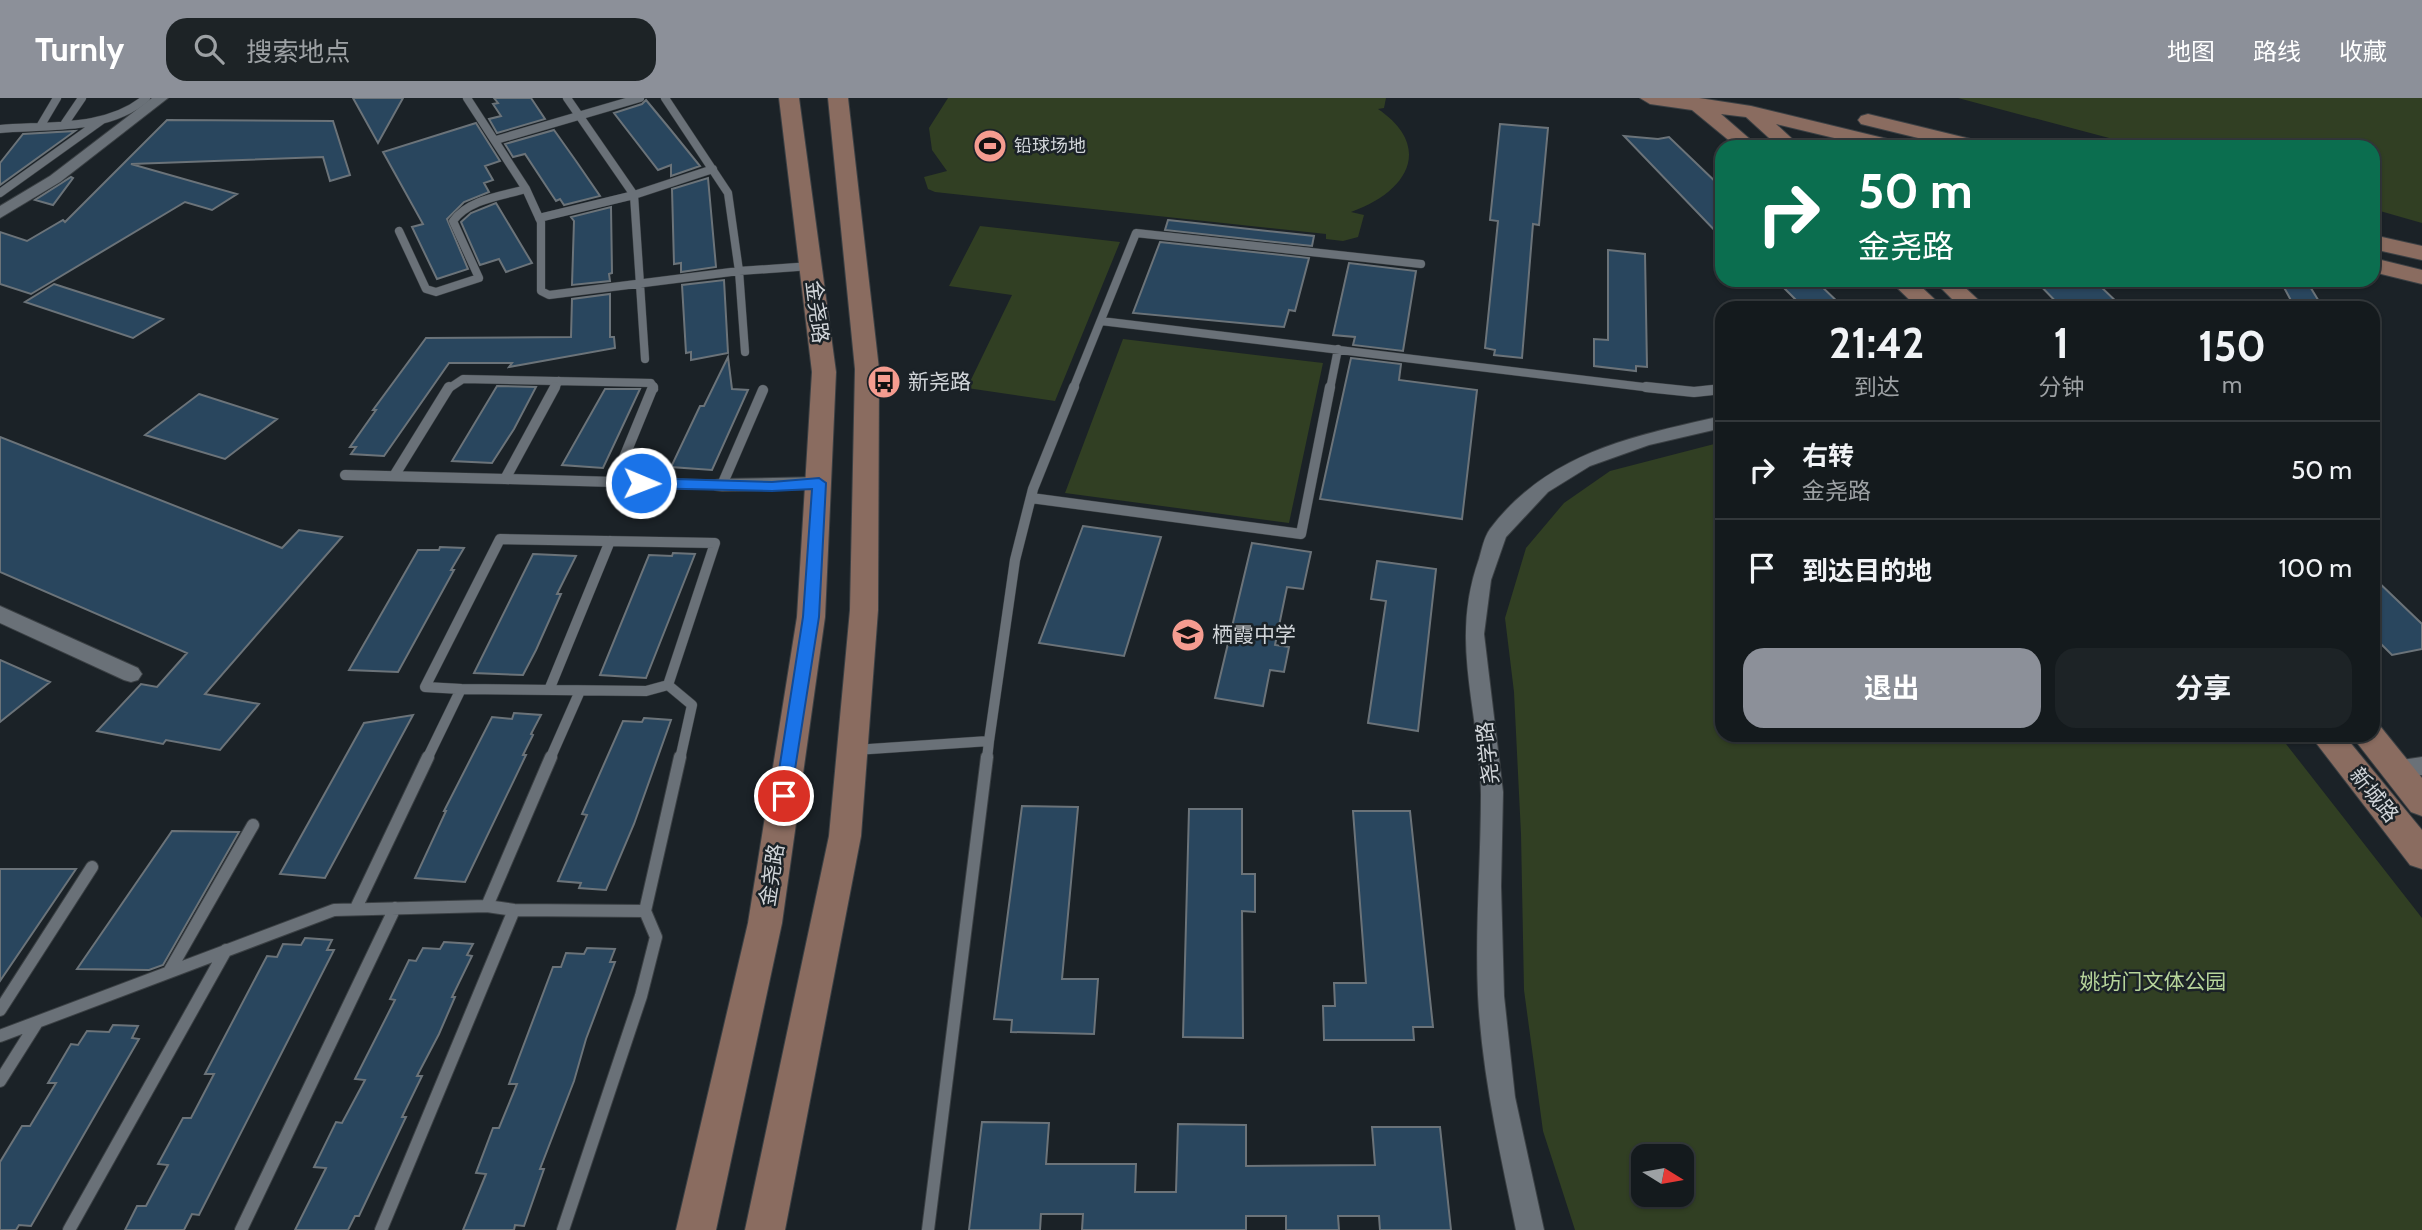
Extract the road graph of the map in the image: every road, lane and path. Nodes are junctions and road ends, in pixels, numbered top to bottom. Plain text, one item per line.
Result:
1 (57, 98) edge
2 (82, 98) edge
3 (146, 98) edge
4 (161, 98) edge
5 (467, 98) edge
6 (566, 98) edge
7 (640, 98) edge
8 (665, 98) edge
9 (789, 98) edge
10 (838, 98) edge
11 (1650, 98) edge
12 (1735, 98) edge
13 (1773, 98) edge
14 (1693, 100) edge
15 (1806, 105) dead end
16 (1752, 112) junction
17 (1848, 115) dead end
18 (579, 116) junction
19 (102, 120) junction
20 (65, 123) junction
21 (41, 125) junction
22 (0, 129) edge
23 (496, 140) junction
24 (1741, 140) edge
25 (1783, 140) edge
26 (1868, 140) edge
27 (1951, 140) edge
28 (713, 169) junction
29 (526, 189) junction
30 (0, 193) edge
31 (634, 195) junction
32 (0, 213) edge
33 (538, 218) junction
34 (399, 231) dead end
35 (2380, 244) edge
36 (2422, 253) edge
37 (1420, 264) dead end
38 (811, 266) junction
39 (2380, 267) edge
40 (739, 271) junction
41 (2422, 277) edge
42 (639, 284) junction
43 (1908, 287) edge
44 (1952, 287) edge
45 (1924, 301) edge
46 (1967, 301) edge
47 (1101, 321) junction
48 (1338, 349) junction
49 (745, 352) dead end
50 (645, 359) dead end
51 (559, 381) junction
52 (763, 390) dead end
53 (1715, 390) edge
54 (1715, 424) edge
55 (345, 475) dead end
56 (394, 476) junction
57 (505, 479) junction
58 (614, 482) junction
59 (819, 483) junction
60 (722, 485) junction
61 (1031, 498) junction
62 (610, 541) junction
63 (0, 614) edge
64 (131, 674) dead end
65 (668, 685) junction
66 (461, 689) junction
67 (549, 690) junction
68 (580, 691) junction
69 (989, 741) junction
70 (2332, 742) edge
71 (2377, 742) edge
72 (852, 750) junction
73 (2409, 768) edge
74 (2422, 802) edge
75 (253, 825) dead end
76 (2422, 855) edge
77 (92, 867) dead end
78 (487, 906) junction
79 (356, 908) junction
80 (395, 908) junction
81 (514, 910) junction
82 (645, 911) junction
83 (226, 950) junction
84 (170, 970) junction
85 (0, 1010) edge
86 (36, 1024) junction
87 (0, 1036) edge
88 (0, 1082) edge
89 (69, 1230) edge
90 (242, 1230) edge
91 (381, 1230) edge
92 (563, 1230) edge
93 (696, 1230) edge
94 (765, 1230) edge
95 (928, 1230) edge
96 (1530, 1230) edge

1 - 21 lane
2 - 20 lane
3 - 19 lane
4 - 32 street
5 - 23 lane
6 - 18 lane
7 - 18 lane
8 - 28 lane
9 - 38 main road, 金尧路
10 - 72 main road, 金尧路
11 - 14 main road
12 - 16 main road
13 - 15 main road
14 - 16 main road
14 - 24 main road
16 - 25 main road
16 - 26 main road
17 - 27 main road
18 - 23 lane
18 - 31 lane
19 - 20 lane
19 - 30 lane
20 - 21 lane
21 - 22 lane
23 - 29 lane
28 - 31 lane
28 - 40 lane
29 - 33 lane
29 - 34 lane
31 - 33 lane
31 - 42 lane
33 - 42 lane
35 - 36 main road
37 - 47 lane
38 - 40 lane
38 - 59 main road, 金尧路
39 - 41 main road
40 - 42 lane
40 - 49 lane
42 - 50 lane
43 - 45 main road
44 - 46 main road
47 - 48 lane
47 - 61 lane
48 - 53 lane
48 - 61 lane
51 - 56 lane
51 - 57 lane
51 - 58 lane
52 - 60 lane
54 - 96 street, 尧学路
55 - 56 lane
56 - 57 lane
57 - 58 lane
58 - 60 lane
59 - 60 street
59 - 93 main road, 金尧路
61 - 69 lane
62 - 65 lane
62 - 66 lane
62 - 67 lane
63 - 64 street
65 - 68 lane
65 - 82 lane
66 - 67 lane
66 - 79 lane
67 - 68 lane
68 - 78 lane
69 - 72 lane
69 - 95 lane
70 - 76 main road, 新城路
71 - 73 main road, 新城路
72 - 94 main road, 金尧路
73 - 74 main road, 新城路
75 - 84 lane
77 - 85 lane
78 - 80 lane
78 - 81 lane
79 - 80 lane
79 - 83 lane
80 - 90 lane
81 - 82 lane
81 - 91 lane
82 - 92 lane
83 - 84 lane
83 - 89 lane
84 - 86 lane
86 - 87 lane
86 - 88 lane

